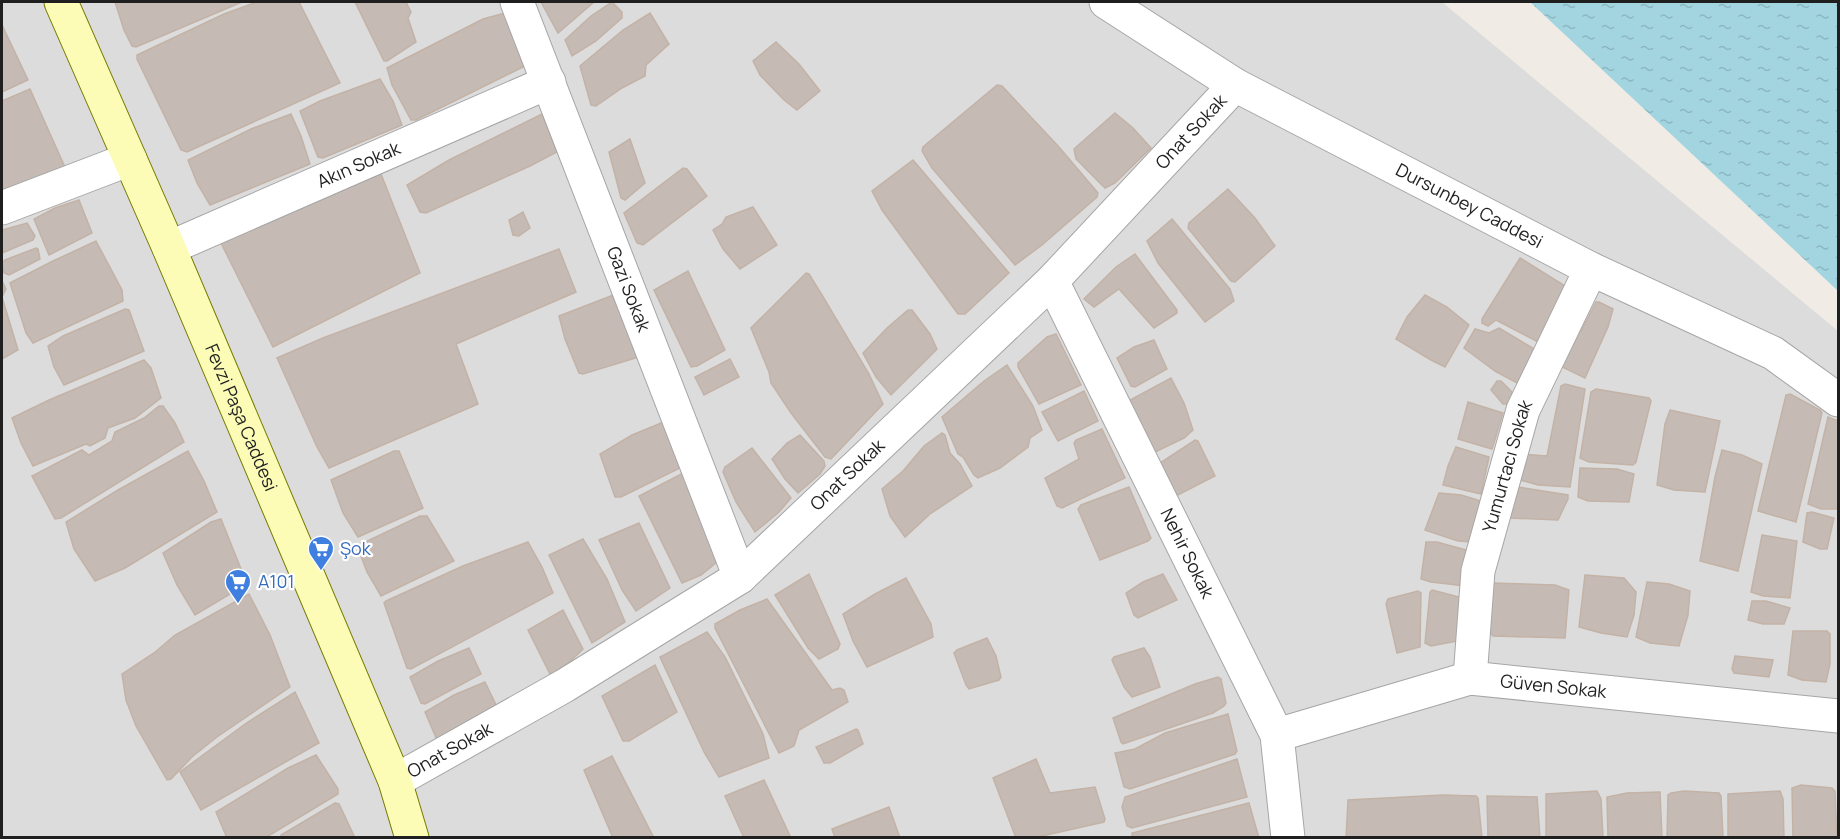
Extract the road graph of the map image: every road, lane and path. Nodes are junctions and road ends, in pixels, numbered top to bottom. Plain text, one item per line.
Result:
1 (61, 2) edge
2 (517, 2) edge
3 (1106, 2) edge
4 (549, 82) junction
5 (1235, 85) junction
6 (130, 159) junction
7 (2, 208) edge
8 (169, 248) junction
9 (1591, 269) junction
10 (1052, 281) junction
11 (1839, 400) edge
12 (740, 577) junction
13 (1470, 678) junction
14 (1839, 716) edge
15 (1277, 735) junction
16 (395, 781) junction
17 (412, 837) edge
18 (1288, 837) edge

1 - 6 main road, Fevzi Paşa Caddesi
2 - 4 street, Gazi Sokak
3 - 5 street, Dursunbey Caddesi
4 - 8 street, Akın Sokak
4 - 12 street, Gazi Sokak
5 - 9 street, Dursunbey Caddesi
5 - 10 street, Onat Sokak
6 - 7 street
6 - 8 main road, Fevzi Paşa Caddesi
8 - 16 main road, Fevzi Paşa Caddesi
9 - 11 street, Dursunbey Caddesi
9 - 13 street, Yumurtacı Sokak
10 - 12 street, Onat Sokak
10 - 15 street, Nehir Sokak
12 - 16 street, Onat Sokak
13 - 14 street, Güven Sokak
13 - 15 street, Güven Sokak
15 - 18 street, Nehir Sokak
16 - 17 main road, Fevzi Paşa Caddesi

